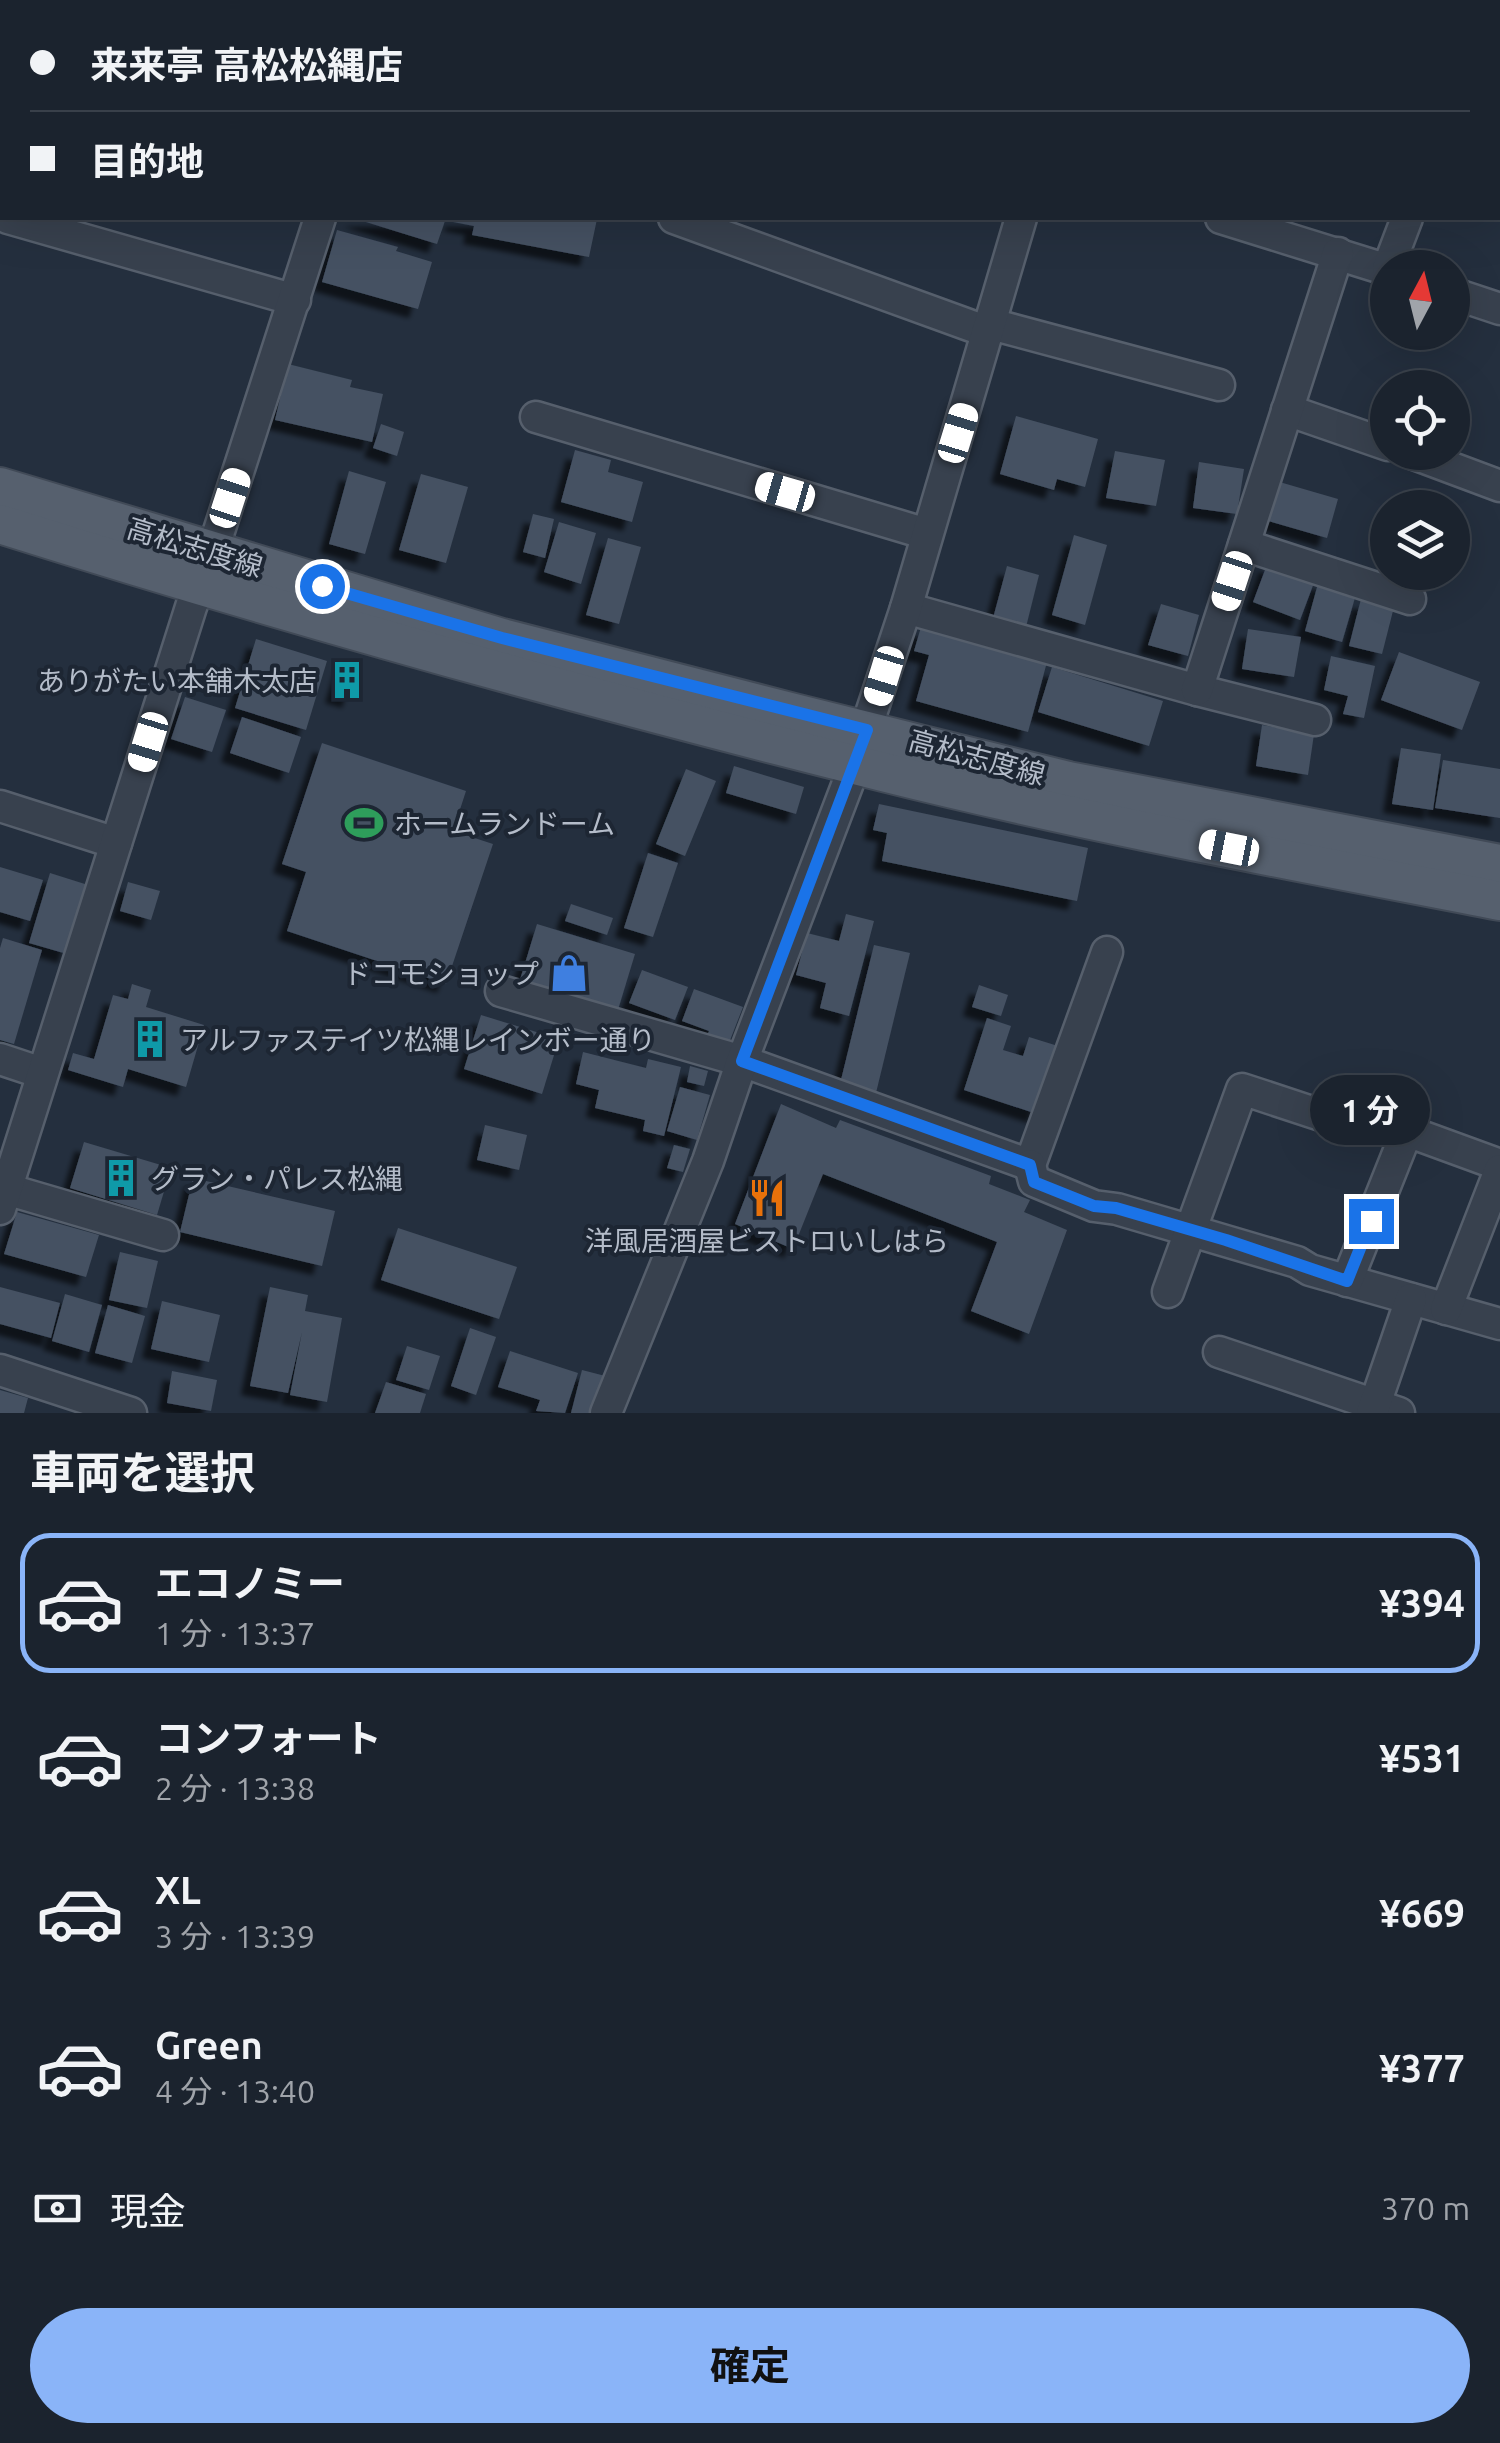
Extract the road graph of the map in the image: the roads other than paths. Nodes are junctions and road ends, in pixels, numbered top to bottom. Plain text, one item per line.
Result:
1 (17, 220) edge
2 (319, 220) edge
3 (680, 220) edge
4 (1020, 220) edge
5 (1228, 220) edge
6 (1406, 220) edge
7 (1395, 250) edge
8 (1338, 253) junction
9 (1370, 263) edge
10 (1470, 299) edge
11 (294, 300) junction
12 (1500, 309) edge
13 (990, 328) junction
14 (1219, 385) dead end
15 (1286, 410) junction
16 (536, 417) dead end
17 (1370, 439) edge
18 (1457, 470) edge
19 (1500, 486) edge
20 (0, 487) edge
21 (0, 524) edge
22 (927, 534) junction
23 (1244, 544) junction
24 (204, 570) junction
25 (1410, 599) dead end
26 (906, 608) junction
27 (1197, 690) junction
28 (1314, 720) dead end
29 (861, 747) junction
30 (0, 806) edge
31 (116, 842) junction
32 (1500, 864) edge
33 (1500, 900) edge
34 (1107, 952) dead end
35 (502, 991) dead end
36 (0, 1059) edge
37 (742, 1061) junction
38 (42, 1072) junction
39 (1342, 1122) dead end
40 (1030, 1165) junction
41 (1500, 1167) edge
42 (3, 1199) edge
43 (1190, 1230) junction
44 (163, 1235) dead end
45 (1347, 1281) junction
46 (1168, 1292) dead end
47 (1411, 1299) junction
48 (1446, 1309) junction
49 (1500, 1324) edge
50 (1219, 1352) dead end
51 (0, 1370) edge
52 (1382, 1410) edge
53 (127, 1413) edge
54 (606, 1413) edge

1 - 11 street
2 - 11 street
3 - 13 street
4 - 13 street
5 - 8 street
6 - 7 street
8 - 9 street
8 - 15 street
10 - 12 street
11 - 24 street
13 - 14 street
13 - 22 street
15 - 17 street
15 - 23 street
16 - 22 street
18 - 19 street
20 - 24 main road, 高松志度線
21 - 24 main road, 高松志度線
22 - 26 street
23 - 25 street
23 - 27 street
24 - 29 main road, 高松志度線
24 - 31 street
26 - 27 street
26 - 29 street
27 - 28 street
29 - 32 main road, 高松志度線
29 - 33 main road, 高松志度線
29 - 37 street
30 - 31 street
31 - 38 street
34 - 40 street
35 - 37 street
36 - 38 street
37 - 40 street
37 - 54 street
38 - 42 street
39 - 43 street
40 - 43 street
41 - 45 street
41 - 48 street
42 - 44 street
43 - 45 street
43 - 46 street
45 - 47 street
47 - 48 street
47 - 52 street
48 - 49 street
50 - 52 street
51 - 53 street

